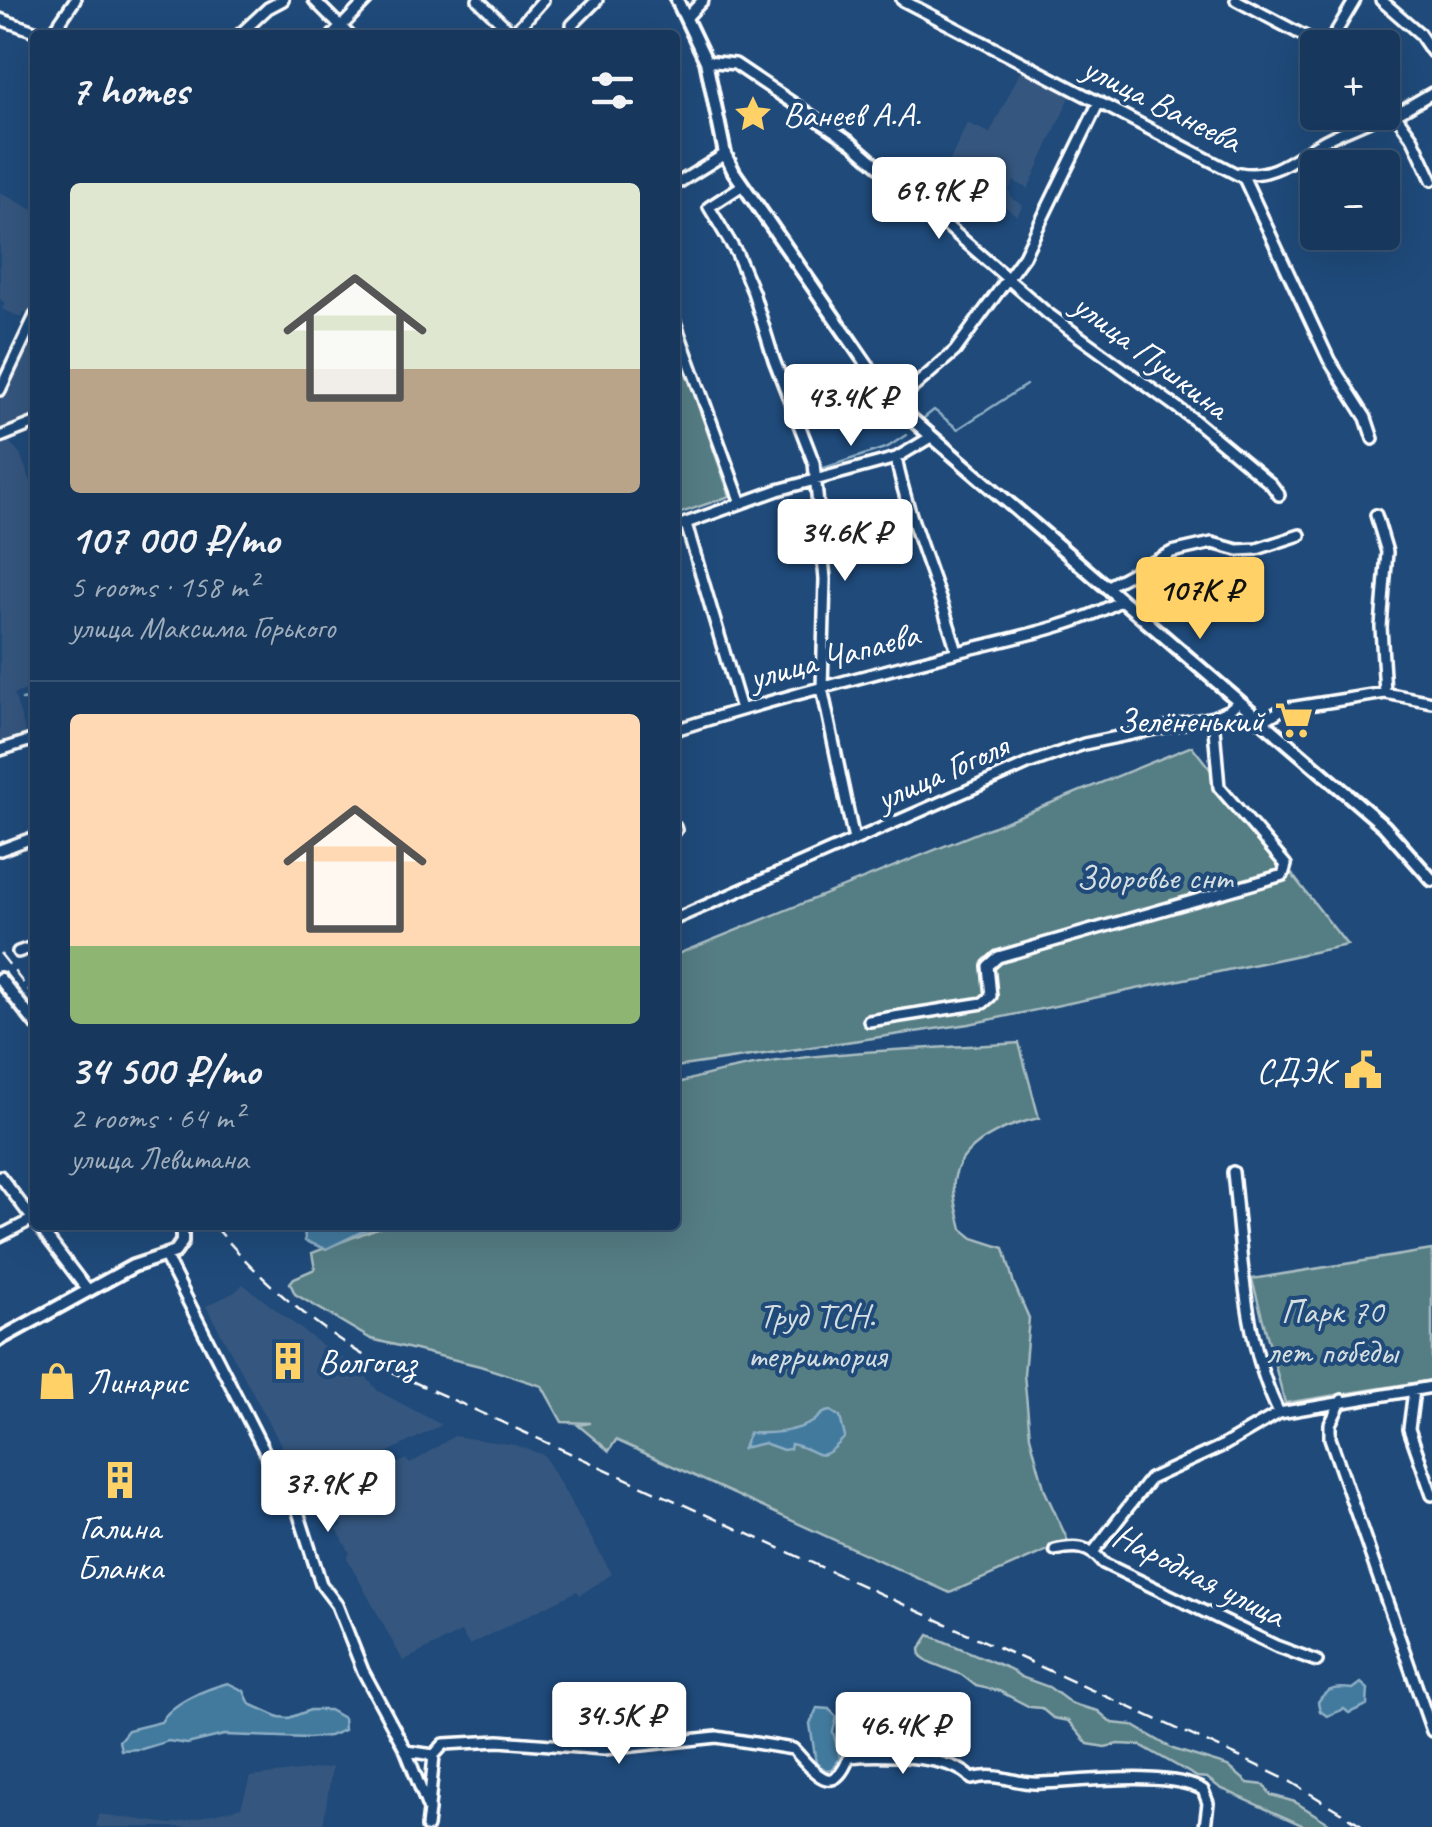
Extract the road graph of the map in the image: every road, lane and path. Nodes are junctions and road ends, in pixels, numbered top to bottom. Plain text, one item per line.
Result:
1 (74, 0) edge
2 (283, 0) edge
3 (314, 0) edge
4 (367, 0) edge
5 (478, 0) edge
6 (544, 0) edge
7 (597, 0) edge
8 (677, 0) edge
9 (703, 0) edge
10 (902, 0) edge
11 (1236, 0) edge
12 (1355, 0) edge
13 (1381, 0) edge
14 (686, 17) junction
15 (0, 19) edge
16 (572, 25) dead end
17 (33, 30) edge
18 (52, 30) edge
19 (244, 30) edge
20 (336, 30) edge
21 (338, 30) edge
22 (506, 30) edge
23 (514, 30) edge
24 (1337, 30) edge
25 (1300, 33) edge
26 (1432, 52) edge
27 (706, 62) junction
28 (1432, 93) edge
29 (1100, 102) junction
30 (1400, 107) edge
31 (1400, 120) edge
32 (1349, 130) edge
33 (725, 154) junction
34 (1238, 172) junction
35 (1260, 174) junction
36 (1432, 180) edge
37 (680, 181) edge
38 (743, 185) junction
39 (1250, 190) junction
40 (1009, 280) junction
41 (30, 327) edge
42 (680, 336) edge
43 (0, 390) edge
44 (894, 404) junction
45 (30, 425) edge
46 (1, 436) edge
47 (930, 436) junction
48 (1373, 439) dead end
49 (896, 458) junction
50 (816, 479) junction
51 (1280, 495) dead end
52 (740, 504) junction
53 (1376, 515) dead end
54 (680, 526) edge
55 (1300, 535) dead end
56 (1106, 588) junction
57 (1121, 600) junction
58 (957, 652) junction
59 (822, 688) junction
60 (1385, 693) junction
61 (1239, 702) junction
62 (1432, 702) edge
63 (741, 709) junction
64 (1213, 716) junction
65 (1263, 721) junction
66 (680, 728) edge
67 (30, 740) edge
68 (0, 750) edge
69 (30, 839) edge
70 (854, 840) junction
71 (0, 850) edge
72 (1432, 880) edge
73 (680, 917) edge
74 (30, 948) edge
75 (18, 952) dead end
76 (0, 979) edge
77 (30, 1017) edge
78 (869, 1021) dead end
79 (1234, 1172) dead end
80 (0, 1176) edge
81 (30, 1215) edge
82 (30, 1224) edge
83 (41, 1230) edge
84 (181, 1230) edge
85 (0, 1236) edge
86 (164, 1256) junction
87 (88, 1291) junction
88 (0, 1338) edge
89 (1432, 1387) edge
90 (1414, 1390) junction
91 (1342, 1400) junction
92 (1279, 1413) junction
93 (1432, 1495) edge
94 (1055, 1550) dead end
95 (1094, 1551) junction
96 (1316, 1661) dead end
97 (1432, 1731) edge
98 (406, 1751) junction
99 (434, 1755) junction
100 (429, 1810) junction
101 (428, 1827) edge
102 (1205, 1827) edge

1 - 18 street
2 - 19 street
3 - 20 street
4 - 21 street
5 - 22 street
6 - 23 street
7 - 16 street
8 - 14 street
9 - 14 street
10 - 29 street, улица Ванеева
11 - 25 street
12 - 24 street
13 - 26 street
14 - 27 street
15 - 17 street
27 - 33 street
27 - 40 street, улица Пушкина
28 - 30 street
29 - 34 street, улица Ванеева
29 - 40 street
31 - 36 street
32 - 35 street
33 - 37 street
33 - 38 street
34 - 35 street
34 - 39 street, улица Ванеева
35 - 39 street
38 - 44 street
38 - 50 street
39 - 48 street, улица Ванеева
40 - 44 street
40 - 51 street, улица Пушкина
41 - 43 street
42 - 52 street
44 - 47 street
45 - 46 street
47 - 49 street
47 - 56 street
49 - 50 street
49 - 58 street
50 - 52 street
50 - 59 street
52 - 54 street
53 - 60 street
54 - 63 street
55 - 56 street
56 - 57 street
57 - 58 street, улица Чапаева
57 - 61 street
58 - 59 street, улица Чапаева
59 - 63 street, улица Чапаева
59 - 70 street
60 - 62 street
60 - 65 street
61 - 64 street, улица Гоголя
61 - 65 street
63 - 66 street, улица Чапаева
64 - 70 street, улица Гоголя
64 - 78 street
65 - 72 street
67 - 68 street
69 - 71 street
70 - 73 street, улица Гоголя
74 - 75 street
76 - 77 street
79 - 92 street
80 - 81 street
82 - 85 street
83 - 87 street
84 - 86 street
86 - 87 street
86 - 98 street
87 - 88 street
89 - 90 street
90 - 91 street
90 - 93 street
91 - 92 street
91 - 97 street
92 - 95 street
94 - 95 street, Народная улица
95 - 96 street, Народная улица
98 - 99 street
98 - 100 street
99 - 100 street
99 - 102 street
100 - 101 street

